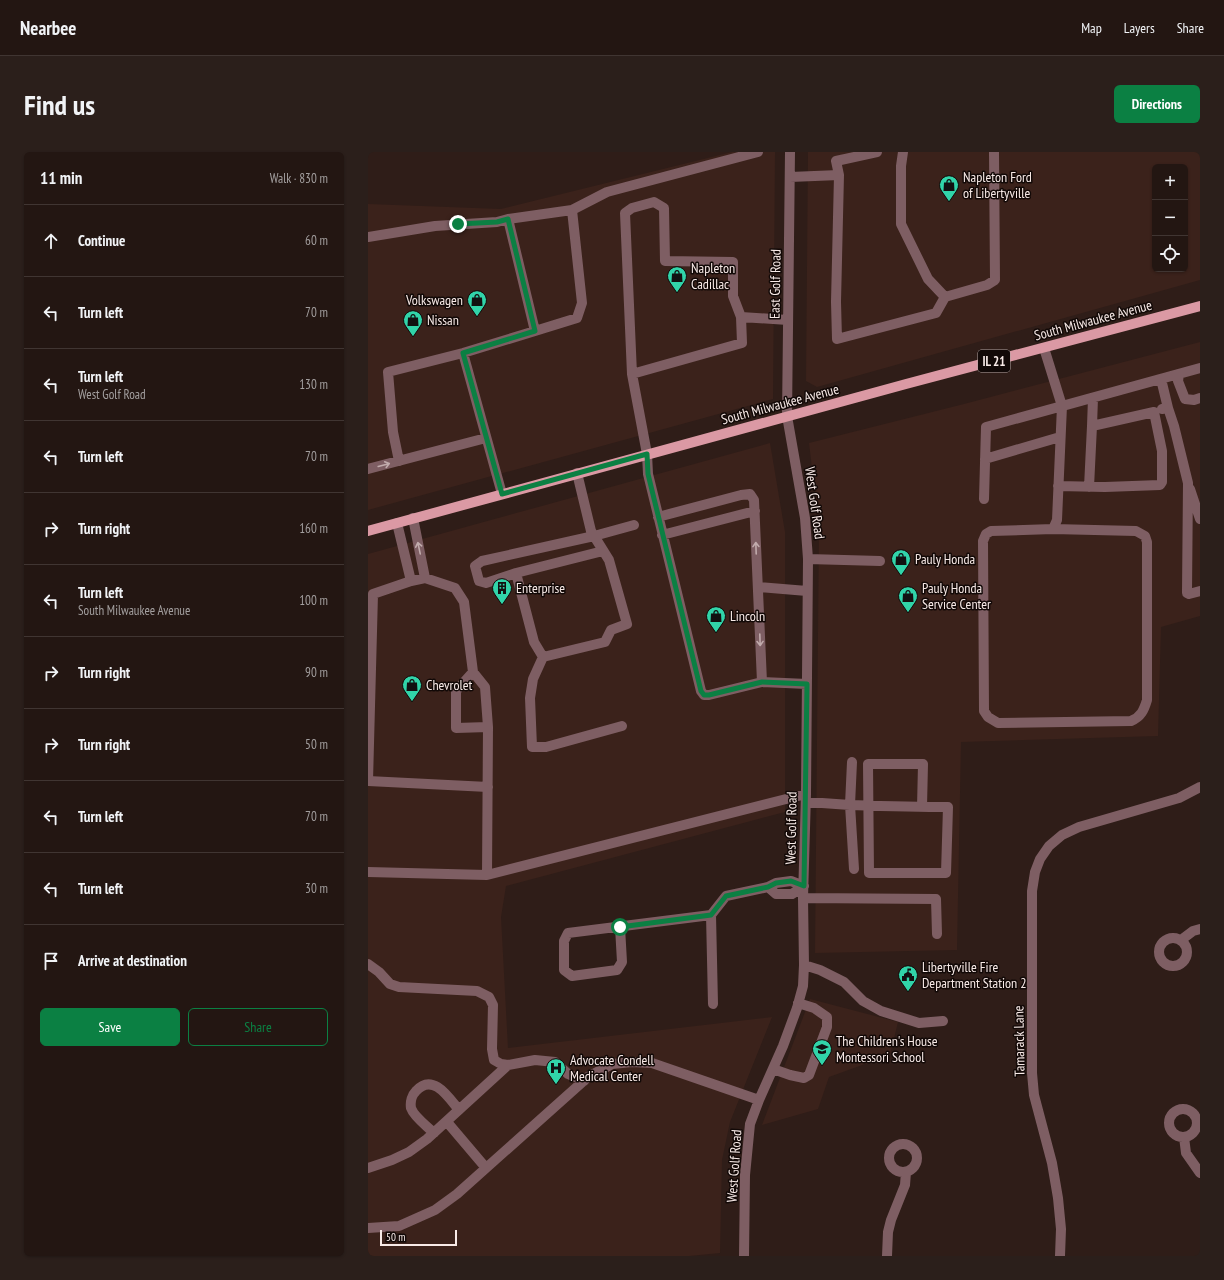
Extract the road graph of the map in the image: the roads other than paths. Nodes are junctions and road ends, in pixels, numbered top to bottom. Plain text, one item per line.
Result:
1 (758, 152) edge
2 (790, 152) edge
3 (878, 152) edge
4 (903, 152) edge
5 (994, 152) edge
6 (839, 175) junction
7 (790, 177) junction
8 (572, 210) junction
9 (508, 219) junction
10 (368, 237) edge
11 (945, 297) junction
12 (1200, 306) edge
13 (741, 317) junction
14 (788, 320) junction
15 (535, 331) junction
16 (1044, 348) junction
17 (463, 353) junction
18 (1200, 368) edge
19 (632, 374) junction
20 (1179, 374) junction
21 (1161, 379) junction
22 (1093, 398) junction
23 (1200, 398) edge
24 (1062, 406) junction
25 (1168, 408) junction
26 (1154, 412) junction
27 (787, 416) junction
28 (1092, 426) junction
29 (1060, 437) junction
30 (486, 438) junction
31 (647, 454) junction
32 (985, 459) junction
33 (399, 460) junction
34 (368, 469) edge
35 (576, 473) junction
36 (1188, 483) junction
37 (1058, 486) junction
38 (1089, 487) junction
39 (502, 494) junction
40 (984, 499) dead end
41 (754, 511) junction
42 (658, 517) junction
43 (413, 518) junction
44 (1200, 519) edge
45 (397, 523) junction
46 (634, 525) dead end
47 (1053, 529) junction
48 (368, 531) edge
49 (662, 535) junction
50 (594, 536) junction
51 (603, 551) junction
52 (808, 559) junction
53 (880, 561) dead end
54 (516, 573) junction
55 (425, 578) junction
56 (411, 581) junction
57 (758, 587) junction
58 (807, 591) junction
59 (1200, 591) edge
60 (370, 595) edge
61 (543, 657) junction
62 (474, 672) junction
63 (762, 682) junction
64 (807, 684) junction
65 (622, 726) dead end
66 (488, 727) junction
67 (368, 757) edge
68 (852, 762) dead end
69 (368, 781) edge
70 (488, 788) junction
71 (1200, 788) edge
72 (806, 799) junction
73 (850, 805) junction
74 (868, 806) junction
75 (922, 807) junction
76 (854, 869) dead end
77 (368, 872) edge
78 (487, 875) junction
79 (804, 886) junction
80 (804, 898) junction
81 (711, 915) junction
82 (620, 927) junction
83 (1200, 929) edge
84 (937, 934) dead end
85 (1181, 940) dead end
86 (368, 964) edge
87 (804, 964) junction
88 (798, 1003) junction
89 (713, 1004) dead end
90 (942, 1021) dead end
91 (508, 1064) junction
92 (773, 1069) junction
93 (584, 1081) junction
94 (759, 1100) junction
95 (459, 1110) junction
96 (447, 1122) junction
97 (434, 1133) junction
98 (1184, 1136) dead end
99 (368, 1168) edge
100 (486, 1168) junction
101 (906, 1172) dead end
102 (1200, 1173) edge
103 (368, 1228) edge
104 (744, 1256) edge
105 (887, 1256) edge
106 (1060, 1256) edge

1 - 8 street
2 - 7 street, East Golf Road
3 - 6 street
4 - 11 street
5 - 11 street
6 - 7 street
6 - 11 street
7 - 14 street, East Golf Road
8 - 9 street
8 - 15 street
9 - 10 street
9 - 15 street
12 - 16 main road, South Milwaukee Avenue / IL 21
13 - 14 street
13 - 19 street
13 - 19 street
14 - 27 street, East Golf Road
15 - 17 street
16 - 24 street
16 - 27 main road, South Milwaukee Avenue / IL 21
17 - 30 street
17 - 33 street
18 - 20 street
19 - 31 street
20 - 21 street
20 - 23 street
21 - 22 street
21 - 25 street
22 - 24 street
22 - 28 street
24 - 29 street
24 - 32 street
25 - 26 street
25 - 36 street
26 - 28 street
26 - 38 street
27 - 31 main road, South Milwaukee Avenue / IL 21
27 - 52 street, West Golf Road
28 - 38 street
29 - 32 street
29 - 37 street
30 - 33 street
30 - 39 street
31 - 35 main road, South Milwaukee Avenue / IL 21
31 - 42 street
32 - 40 street
34 -> 33 street
35 - 39 main road, South Milwaukee Avenue / IL 21
35 - 50 street
36 - 44 street
36 - 59 street
37 - 38 street
37 - 47 street
39 - 43 main road, South Milwaukee Avenue / IL 21
41 - 42 street
41 - 49 street
57 -> 41 street
42 - 49 street
43 - 45 main road, South Milwaukee Avenue / IL 21
55 -> 43 street
45 - 48 main road, South Milwaukee Avenue / IL 21
45 - 56 street
46 - 50 street
47 - 47 street
49 - 63 street
50 - 51 street
50 - 54 street
51 - 54 street
51 - 61 street
52 - 53 street
52 - 58 street, West Golf Road
54 - 61 street
55 - 56 street
55 - 62 street
56 - 60 street
57 - 58 street
57 -> 63 street
58 - 64 street, West Golf Road
60 - 67 street
61 - 65 street
62 - 66 street
62 - 66 street
63 - 64 street
64 - 72 street, West Golf Road
66 - 70 street
67 - 69 street
68 - 73 street
69 - 70 street
70 - 78 street
71 - 106 street, Tamarack Lane
72 - 73 street
72 - 78 street
72 - 79 street, West Golf Road
73 - 74 street
73 - 76 street
74 - 75 street
74 - 75 street
74 - 75 street
77 - 78 street
79 - 80 street, West Golf Road
79 - 81 street
80 - 84 street
80 - 87 street, West Golf Road
81 - 82 street
81 - 89 street
82 - 82 street
83 - 85 street
86 - 91 street
87 - 88 street, West Golf Road
87 - 90 street
88 - 92 street, West Golf Road
88 - 92 street
91 - 93 street
91 - 95 street
92 - 94 street, West Golf Road
93 - 94 street
93 - 100 street
94 - 104 street, West Golf Road
95 - 96 street
95 - 97 street
96 - 97 street
96 - 100 street
97 - 99 street
98 - 102 street
100 - 103 street
101 - 105 street

